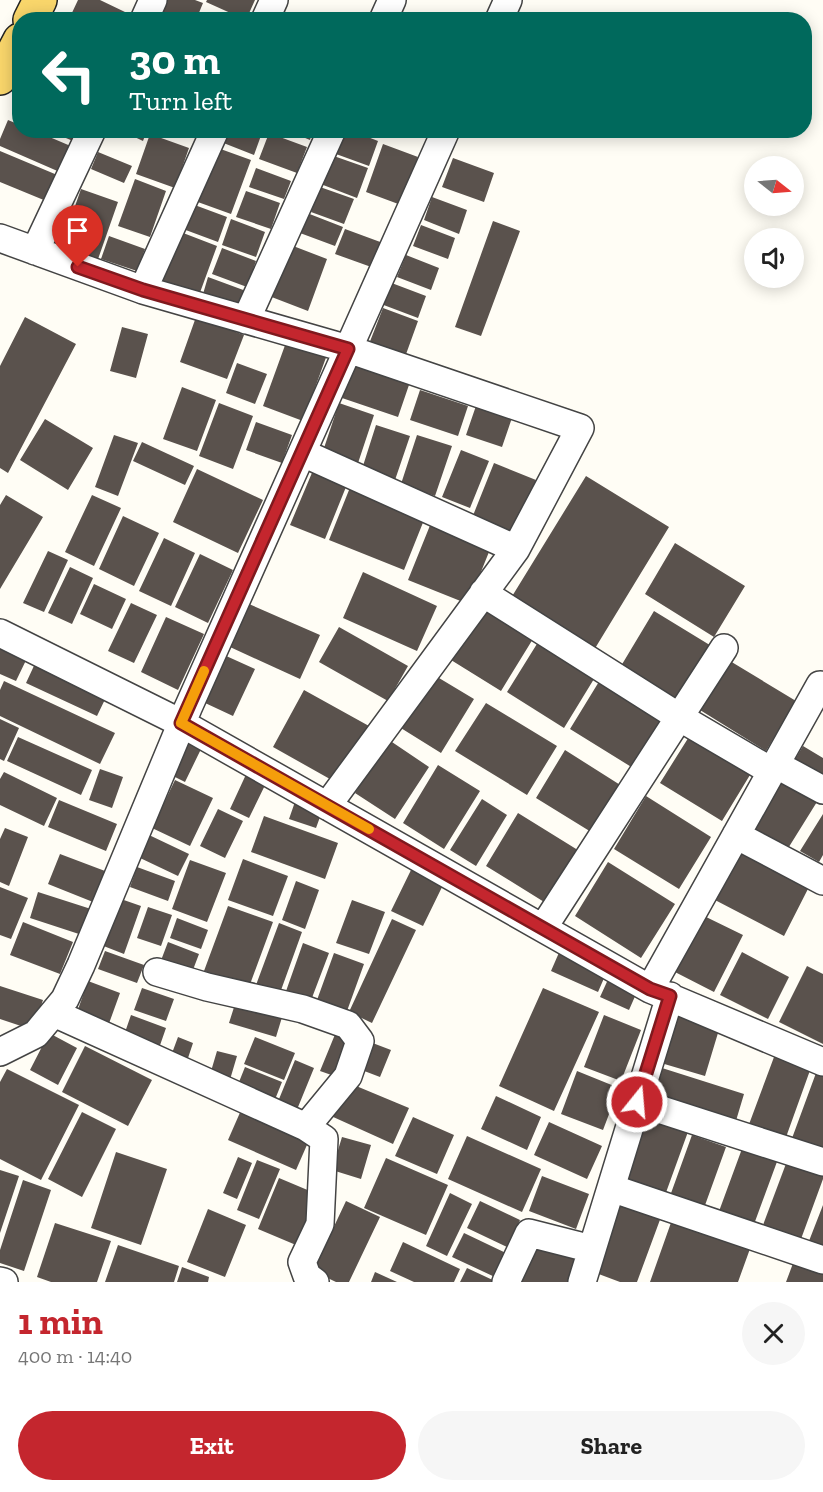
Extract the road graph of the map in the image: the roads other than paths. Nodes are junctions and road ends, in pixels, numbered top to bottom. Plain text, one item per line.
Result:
1 (12, 55) edge
2 (0, 78) edge
3 (88, 138) edge
4 (211, 138) edge
5 (328, 138) edge
6 (442, 138) edge
7 (0, 238) edge
8 (35, 251) junction
9 (143, 290) junction
10 (246, 320) junction
11 (348, 349) junction
12 (303, 453) junction
13 (516, 549) junction
14 (483, 593) junction
15 (0, 633) edge
16 (724, 648) dead end
17 (823, 687) edge
18 (678, 717) junction
19 (181, 723) junction
20 (773, 768) junction
21 (823, 790) edge
22 (327, 806) junction
23 (736, 835) junction
24 (823, 881) edge
25 (543, 928) junction
26 (157, 972) dead end
27 (660, 993) junction
28 (54, 1013) junction
29 (0, 1052) edge
30 (823, 1062) edge
31 (637, 1102) junction
32 (306, 1127) junction
33 (823, 1162) edge
34 (611, 1188) junction
35 (592, 1250) junction
36 (823, 1260) edge
37 (0, 1281) edge
38 (4, 1282) edge
39 (315, 1282) edge
40 (506, 1282) edge
41 (582, 1282) edge

1 - 2 main road
3 - 8 street
4 - 9 street
5 - 10 street
6 - 11 street
7 - 8 street
8 - 9 street
9 - 10 street
10 - 11 street
11 - 12 street
11 - 13 street
12 - 13 street
12 - 19 street
13 - 14 street
14 - 18 street
14 - 22 street
15 - 19 street
16 - 18 street
17 - 20 street
18 - 20 street
18 - 25 street
19 - 22 street
19 - 28 street
20 - 21 street
20 - 23 street
22 - 25 street
23 - 24 street
23 - 27 street
25 - 27 street
26 - 32 street
27 - 30 street
27 - 31 street
28 - 29 street
28 - 32 street
31 - 33 street
31 - 34 street
32 - 39 street
34 - 35 street
34 - 36 street
35 - 40 street
35 - 41 street
37 - 38 street

